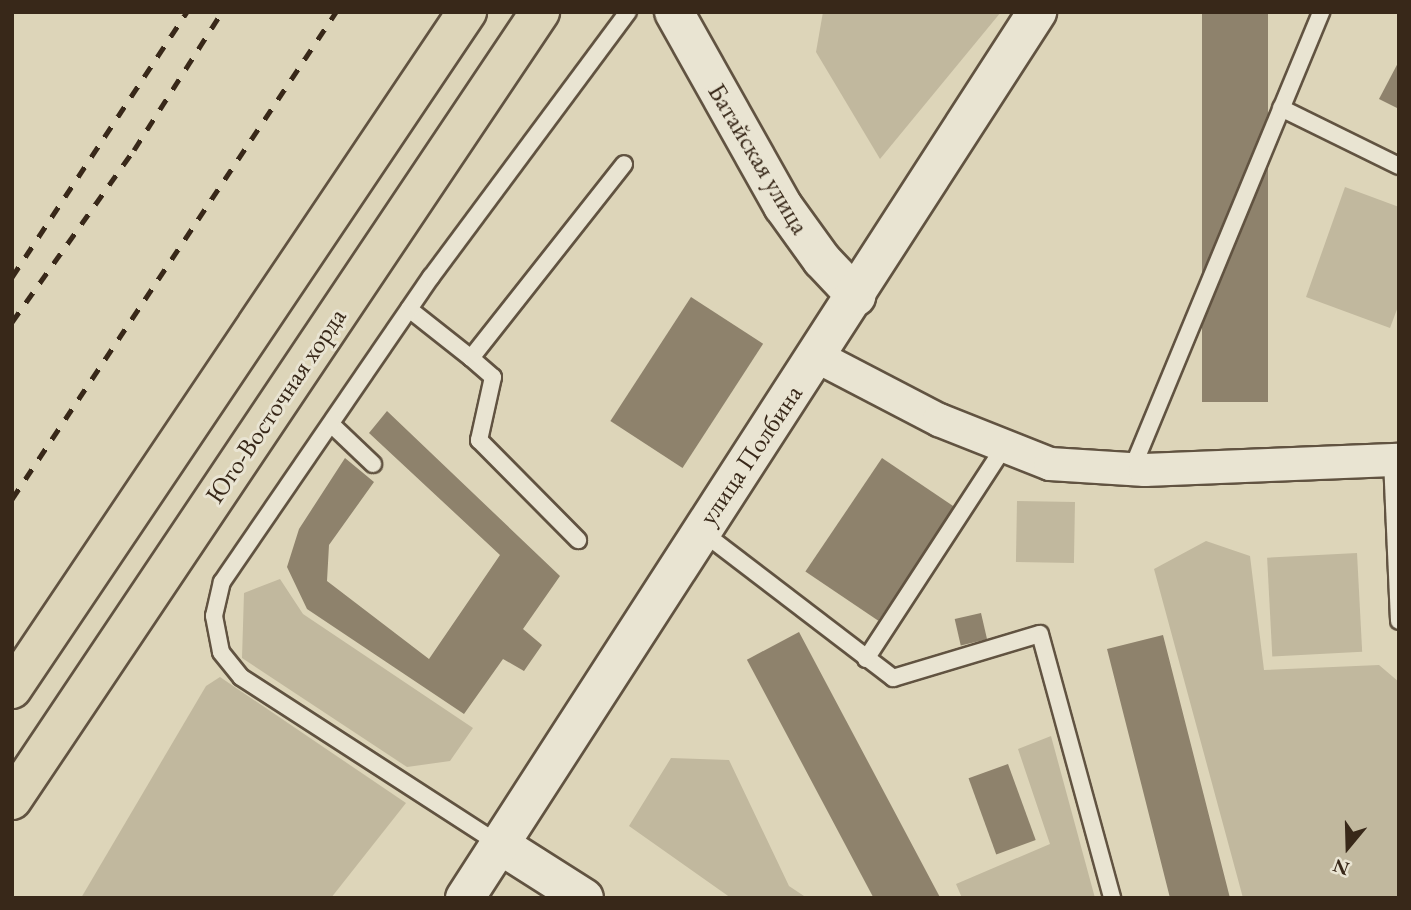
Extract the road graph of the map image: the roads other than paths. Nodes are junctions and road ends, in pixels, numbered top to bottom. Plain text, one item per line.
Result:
1 (467, 12) edge
2 (540, 12) edge
3 (628, 12) edge
4 (674, 12) edge
5 (1037, 12) edge
6 (1321, 12) edge
7 (1281, 108) junction
8 (624, 163) dead end
9 (1399, 166) edge
10 (856, 296) junction
11 (409, 309) junction
12 (816, 356) junction
13 (471, 358) junction
14 (331, 424) junction
15 (1003, 449) junction
16 (1396, 460) edge
17 (373, 464) dead end
18 (1132, 469) junction
19 (700, 530) junction
20 (578, 540) dead end
21 (1399, 621) edge
22 (866, 659) junction
23 (12, 689) edge
24 (12, 800) edge
25 (502, 846) junction
26 (466, 898) edge
27 (583, 898) edge
28 (1112, 898) edge

1 - 23 main road
2 - 24 main road, Юго-Восточная хорда
3 - 11 lane
4 - 10 main road, Батайская улица
5 - 10 main road, улица Полбина
6 - 7 lane
7 - 9 lane
7 - 18 lane
8 - 13 lane
10 - 12 main road, улица Полбина
11 - 13 lane
11 - 14 lane
12 - 15 street
12 - 19 main road, улица Полбина
13 - 20 lane
14 - 17 lane
14 - 25 lane
15 - 18 street
15 - 22 lane
16 - 18 street
16 - 21 lane
19 - 22 lane
19 - 25 main road, улица Полбина
22 - 28 lane
25 - 26 main road, улица Полбина
25 - 27 main road

